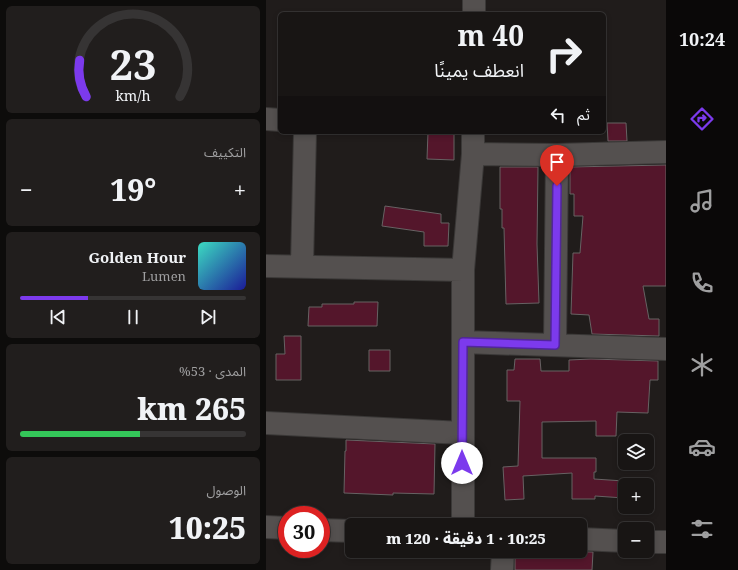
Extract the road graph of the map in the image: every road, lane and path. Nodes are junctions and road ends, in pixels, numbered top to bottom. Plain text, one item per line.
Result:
1 (474, 0) edge
2 (474, 12) edge
3 (266, 120) edge
4 (278, 120) edge
5 (305, 134) edge
6 (473, 134) edge
7 (666, 152) edge
8 (473, 154) junction
9 (557, 155) junction
10 (266, 266) edge
11 (302, 266) junction
12 (463, 270) junction
13 (463, 342) junction
14 (555, 345) junction
15 (666, 349) edge
16 (266, 423) edge
17 (462, 432) junction
18 (463, 518) edge
19 (266, 527) edge
20 (278, 528) edge
21 (330, 530) edge
22 (345, 531) edge
23 (587, 539) edge
24 (618, 541) edge
25 (654, 542) edge
26 (666, 542) edge
27 (503, 558) edge
28 (502, 570) edge

1 - 2 street
3 - 4 street
5 - 11 street
6 - 8 street
7 - 9 street
8 - 9 street
8 - 12 street
9 - 14 street
10 - 11 street
11 - 12 street
12 - 13 street
13 - 14 street
13 - 17 street
14 - 15 street
16 - 17 street
17 - 18 street
19 - 20 street
21 - 22 street
23 - 24 street
25 - 26 street
27 - 28 street

